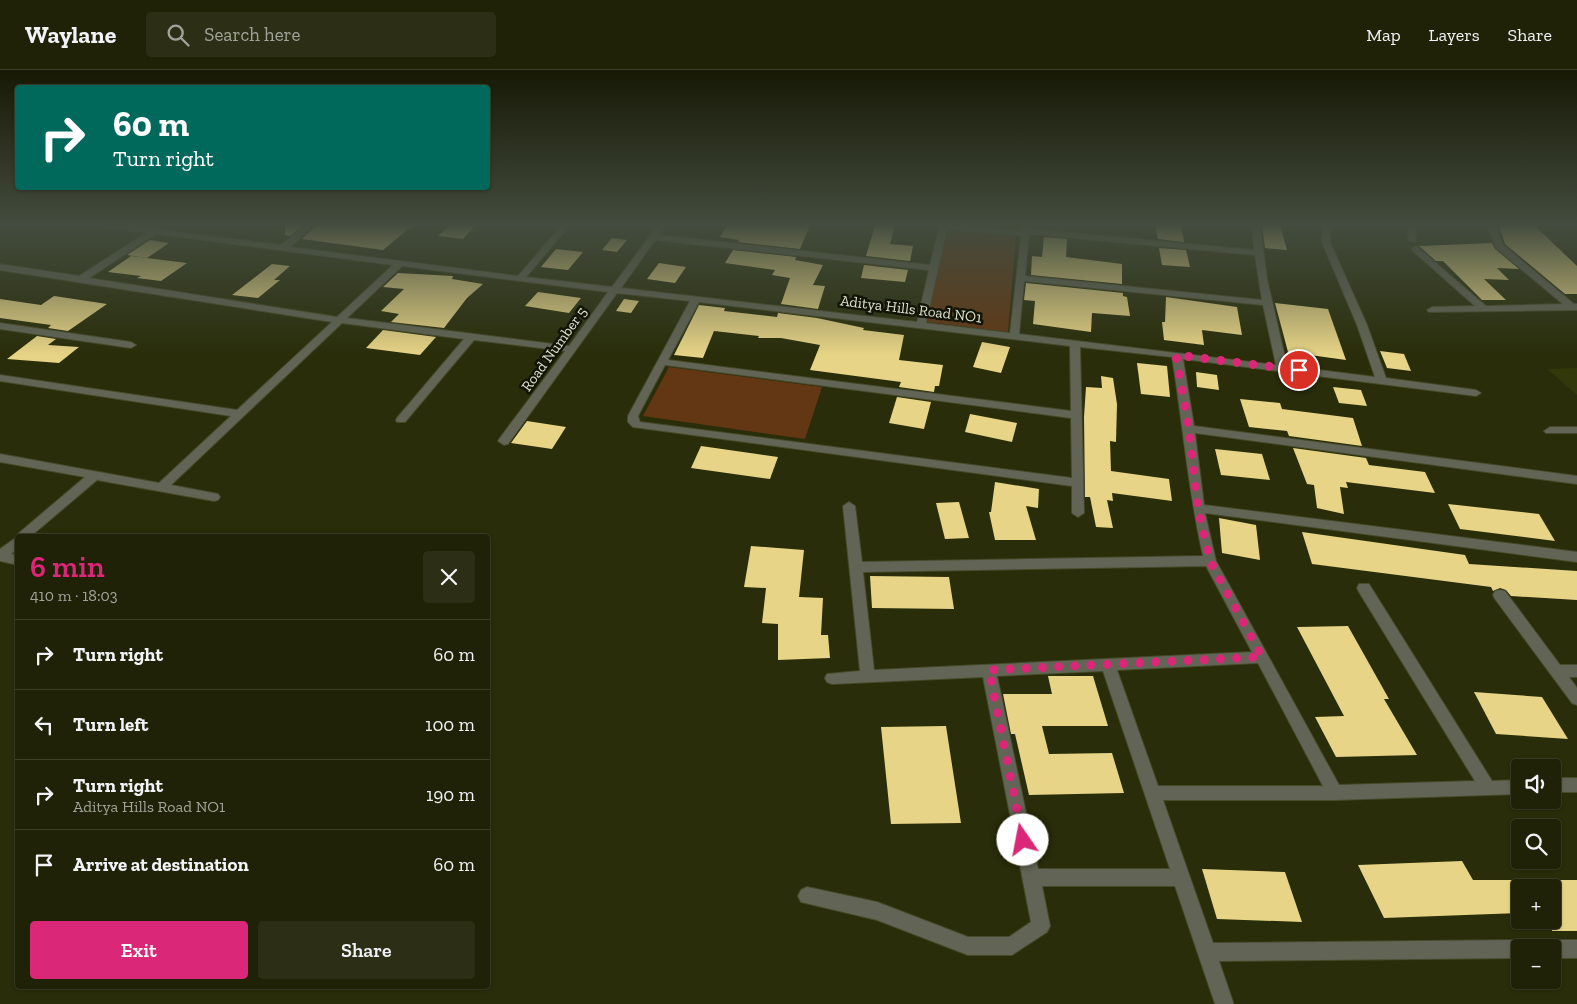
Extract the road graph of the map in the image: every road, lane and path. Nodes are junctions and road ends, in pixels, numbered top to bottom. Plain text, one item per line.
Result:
1 (934, 268) edge
2 (10, 269) joint
3 (97, 269) edge
4 (394, 269) edge
5 (442, 269) edge
6 (529, 269) edge
7 (631, 269) edge
8 (1021, 269) edge
9 (1260, 269) edge
10 (1338, 269) edge
11 (1440, 269) edge
12 (1527, 269) edge
13 (0, 275) edge
14 (1020, 278) junction
15 (81, 279) junction
16 (520, 279) junction
17 (616, 289) junction
18 (696, 299) junction
19 (1266, 303) junction
20 (1574, 307) edge
21 (1484, 309) junction
22 (1432, 310) dead end
23 (339, 320) junction
24 (921, 325) junction
25 (0, 326) edge
26 (1014, 336) junction
27 (472, 337) junction
28 (1075, 343) junction
29 (132, 345) dead end
30 (572, 349) junction
31 (1176, 355) junction
32 (662, 362) junction
33 (1282, 368) junction
34 (0, 378) edge
35 (1382, 381) junction
36 (1476, 393) dead end
37 (239, 414) junction
38 (1076, 415) junction
39 (401, 420) dead end
40 (1189, 429) junction
41 (1577, 430) edge
42 (1550, 431) dead end
43 (504, 441) dead end
44 (0, 458) edge
45 (95, 475) junction
46 (1577, 480) edge
47 (1077, 483) junction
48 (161, 488) junction
49 (214, 497) dead end
50 (849, 506) dead end
51 (1198, 508) junction
52 (1078, 512) dead end
53 (25, 534) edge
54 (15, 544) edge
55 (0, 556) edge
56 (1577, 557) edge
57 (15, 559) edge
58 (1210, 561) junction
59 (856, 567) junction
60 (1364, 588) dead end
61 (1500, 595) dead end
62 (1262, 657) junction
63 (1108, 664) junction
64 (989, 670) junction
65 (1556, 671) junction
66 (1577, 671) edge
67 (868, 676) junction
68 (832, 678) dead end
69 (1577, 699) edge
70 (1577, 784) edge
71 (1561, 785) edge
72 (1511, 787) edge
73 (1488, 788) junction
74 (1153, 793) junction
75 (1335, 794) junction
76 (1181, 877) junction
77 (1031, 878) junction
78 (807, 896) dead end
79 (1511, 949) edge
80 (1561, 949) edge
81 (1577, 949) edge
82 (1207, 952) junction
83 (1224, 1002) dead end

1 - 24 street
2 - 13 street
2 - 15 street
3 - 15 street
4 - 23 street
5 - 16 street, Aditya Hills Road NO1
6 - 16 street
7 - 17 street, Road Number 5
8 - 14 street
9 - 19 street
10 - 35 street
11 - 21 street
12 - 20 street
14 - 19 street
14 - 26 street
15 - 23 street
16 - 17 street, Aditya Hills Road NO1
17 - 18 street, Aditya Hills Road NO1
17 - 30 street, Road Number 5
18 - 24 street, Aditya Hills Road NO1
18 - 32 street
19 - 33 street
20 - 21 street
21 - 22 street
23 - 27 street
23 - 37 street
24 - 26 street, Aditya Hills Road NO1
25 - 29 street
26 - 28 street, Aditya Hills Road NO1
27 - 30 street
27 - 39 street
28 - 31 street, Aditya Hills Road NO1
28 - 38 street
30 - 43 street, Road Number 5
31 - 33 street, Aditya Hills Road NO1
31 - 40 street
32 - 38 street
32 - 47 street
33 - 35 street, Aditya Hills Road NO1
34 - 37 street
35 - 36 street, Aditya Hills Road NO1
37 - 48 street
38 - 47 street
40 - 46 street
40 - 51 street
41 - 42 street
44 - 45 street
45 - 48 street
45 - 53 street
47 - 52 street
48 - 49 street
50 - 59 street
51 - 56 street
51 - 58 street
54 - 55 street
55 - 57 street
58 - 59 street
58 - 62 street
59 - 67 street
60 - 73 street
61 - 65 street
62 - 63 street
62 - 75 street
63 - 64 street
63 - 74 street
64 - 67 street
64 - 77 street
65 - 66 street
65 - 69 street
67 - 68 street
70 - 71 street
72 - 73 street
73 - 75 street
74 - 75 street
74 - 76 street
76 - 77 street
76 - 82 street
77 - 78 street
79 - 82 street
80 - 81 street
82 - 83 street

